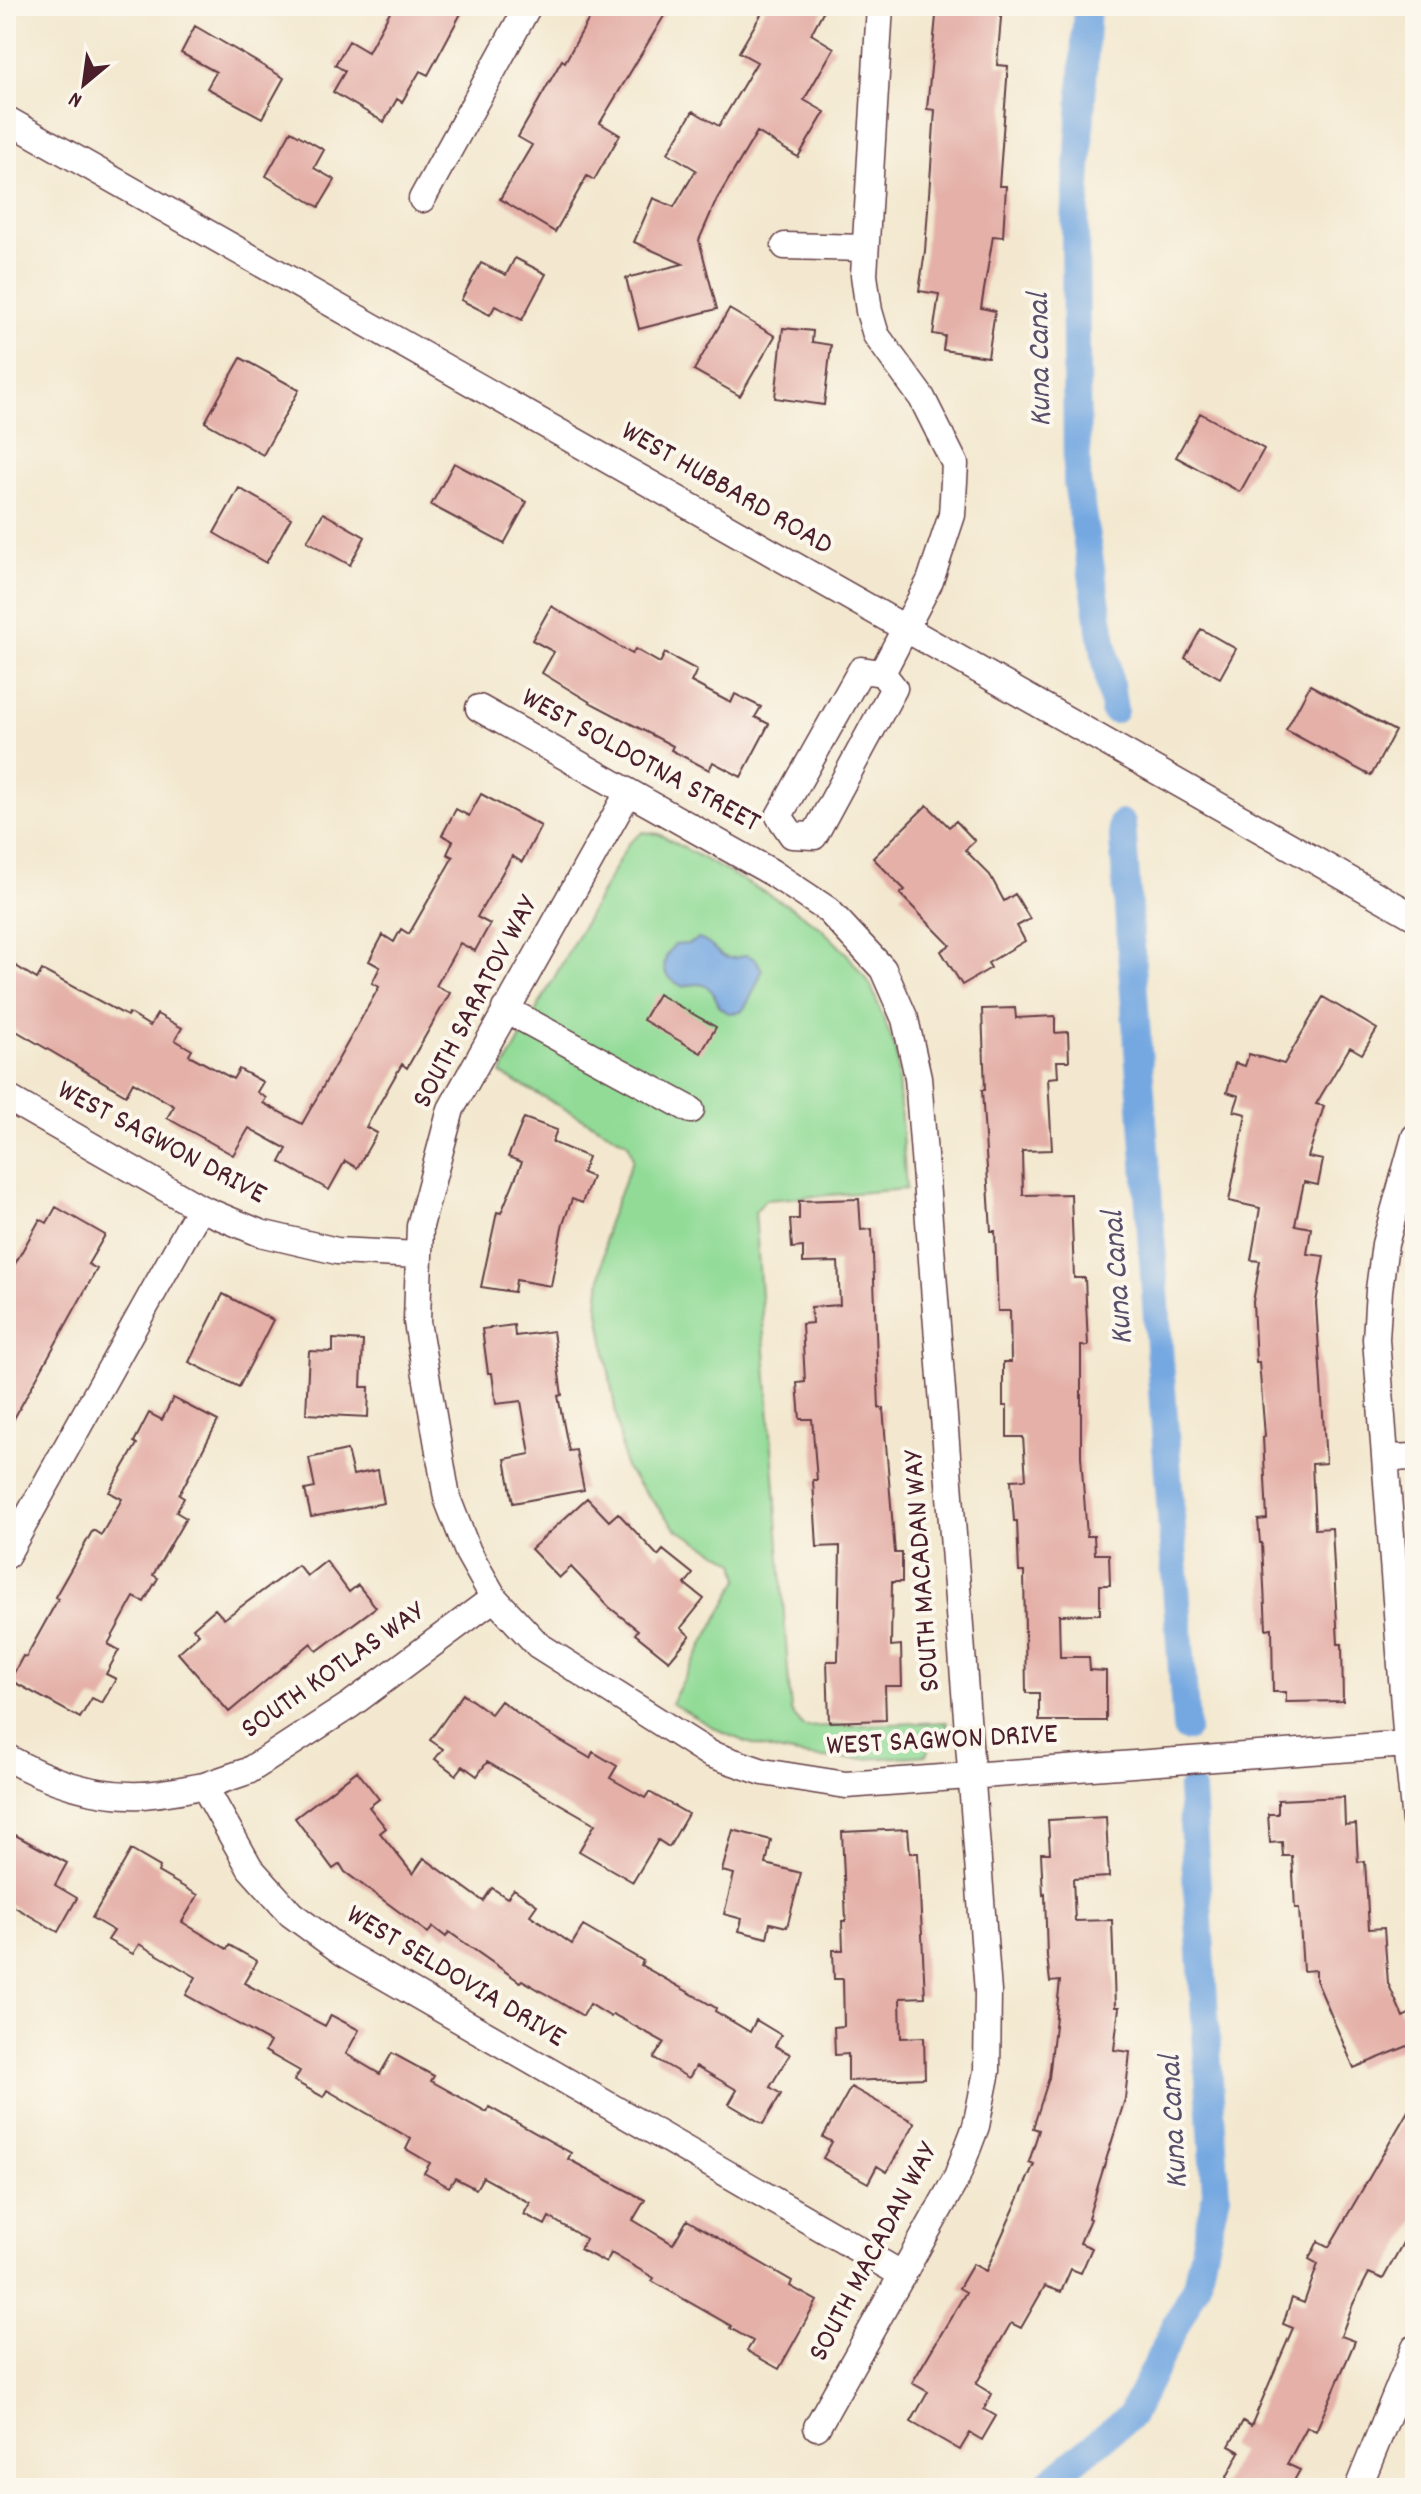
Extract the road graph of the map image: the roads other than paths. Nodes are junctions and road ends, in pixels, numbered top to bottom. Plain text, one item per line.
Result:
1 (528, 6) edge
2 (880, 6) edge
3 (6, 119) edge
4 (422, 199) dead end
5 (785, 246) dead end
6 (865, 248) junction
7 (905, 628) junction
8 (882, 673) junction
9 (479, 708) dead end
10 (628, 793) junction
11 (792, 835) junction
12 (771, 872) junction
13 (1415, 917) edge
14 (505, 1009) junction
15 (6, 1097) edge
16 (691, 1110) dead end
17 (1415, 1137) edge
18 (200, 1208) junction
19 (419, 1255) junction
20 (1415, 1457) edge
21 (1387, 1458) junction
22 (6, 1556) edge
23 (494, 1598) junction
24 (1407, 1744) junction
25 (6, 1757) edge
26 (971, 1776) junction
27 (204, 1786) junction
28 (1415, 1821) edge
29 (903, 2275) junction
30 (1415, 2348) edge
31 (817, 2427) dead end
32 (1358, 2488) edge

1 - 4 street
2 - 6 street
3 - 7 street, WEST HUBBARD ROAD
5 - 6 street
6 - 7 street
7 - 8 street
7 - 13 street, WEST HUBBARD ROAD
8 - 11 street
8 - 11 street
9 - 10 street, WEST SOLDOTNA STREET
10 - 12 street, WEST SOLDOTNA STREET
10 - 14 street, SOUTH SARATOV WAY
11 - 12 street
12 - 26 street, SOUTH MACADAN WAY
14 - 16 street
14 - 19 street, SOUTH SARATOV WAY
15 - 18 street, WEST SAGWON DRIVE
17 - 21 street
18 - 19 street, WEST SAGWON DRIVE
18 - 22 street
19 - 23 street, WEST SAGWON DRIVE
20 - 21 street
21 - 24 street
23 - 26 street, WEST SAGWON DRIVE
23 - 27 street, SOUTH KOTLAS WAY
24 - 26 street, WEST SAGWON DRIVE
24 - 28 street
25 - 27 street
26 - 29 street, SOUTH MACADAN WAY
27 - 29 street, WEST SELDOVIA DRIVE
29 - 31 street, SOUTH MACADAN WAY
30 - 32 street

